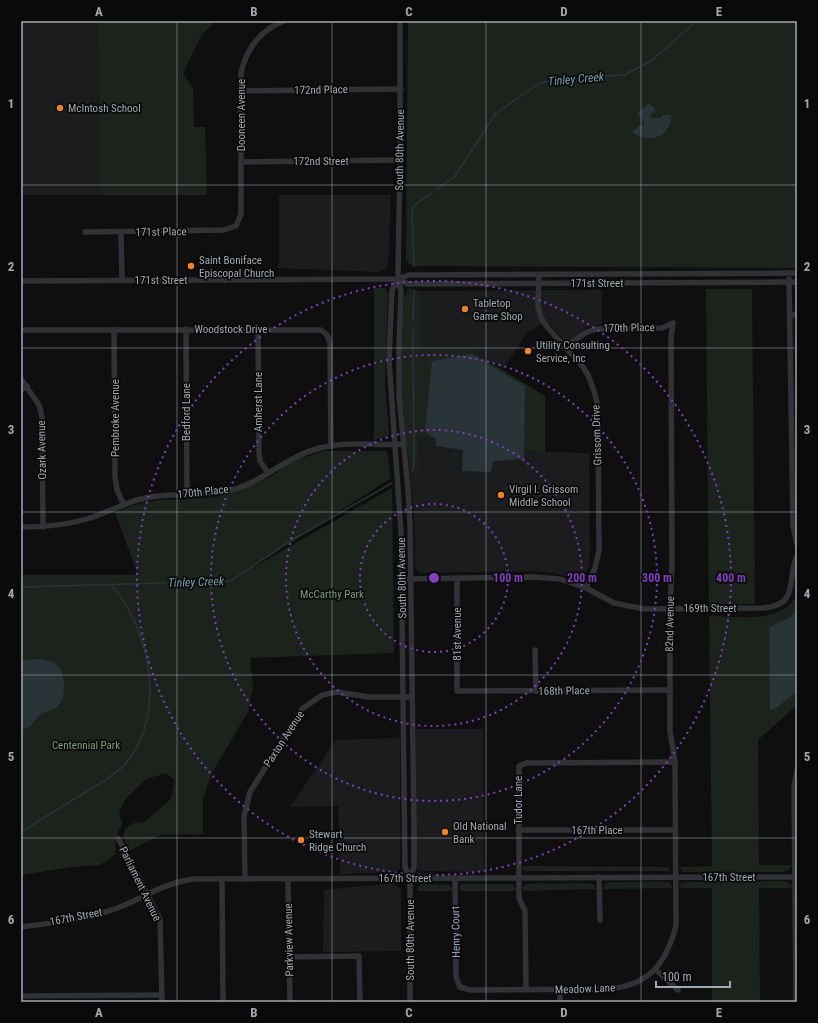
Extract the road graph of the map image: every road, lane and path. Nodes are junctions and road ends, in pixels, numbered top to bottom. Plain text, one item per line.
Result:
1 (284, 21) edge
2 (400, 21) edge
3 (401, 89) junction
4 (241, 91) junction
5 (400, 160) junction
6 (242, 162) junction
7 (236, 226) joint
8 (84, 232) dead end
9 (121, 233) junction
10 (790, 273) junction
11 (797, 273) edge
12 (540, 275) junction
13 (398, 279) junction
14 (122, 280) junction
15 (21, 281) edge
16 (789, 282) junction
17 (797, 282) edge
18 (539, 284) junction
19 (790, 315) junction
20 (797, 315) edge
21 (673, 323) joint
22 (186, 329) junction
23 (258, 329) junction
24 (21, 330) edge
25 (114, 330) junction
26 (565, 346) junction
27 (21, 378) edge
28 (27, 386) junction
29 (21, 390) edge
30 (794, 390) edge
31 (404, 444) junction
32 (394, 445) junction
33 (331, 446) junction
34 (268, 473) junction
35 (187, 495) junction
36 (124, 505) junction
37 (21, 527) edge
38 (43, 527) junction
39 (797, 544) edge
40 (797, 556) edge
41 (457, 578) junction
42 (402, 579) junction
43 (411, 579) junction
44 (586, 588) junction
45 (670, 609) junction
46 (535, 650) dead end
47 (670, 690) junction
48 (457, 691) joint
49 (536, 691) junction
50 (403, 697) junction
51 (412, 697) junction
52 (675, 762) junction
53 (797, 770) edge
54 (518, 830) junction
55 (675, 830) junction
56 (118, 838) dead end
57 (599, 877) junction
58 (676, 877) junction
59 (796, 877) edge
60 (410, 878) junction
61 (455, 878) junction
62 (519, 878) junction
63 (244, 879) junction
64 (288, 879) junction
65 (222, 880) junction
66 (147, 894) junction
67 (600, 920) dead end
68 (796, 922) edge
69 (21, 927) edge
70 (289, 957) junction
71 (656, 970) junction
72 (460, 987) joint
73 (796, 989) edge
74 (526, 990) junction
75 (560, 990) junction
76 (678, 990) dead end
77 (162, 995) junction
78 (21, 996) edge
79 (162, 1002) edge
80 (223, 1002) edge
81 (290, 1002) edge
82 (360, 1002) edge
83 (410, 1002) edge
84 (560, 1002) edge
85 (796, 1002) edge

1 - 4 street, Dooneen Avenue
2 - 3 street, South 80th Avenue
3 - 4 street, 172nd Place
3 - 5 street, South 80th Avenue
4 - 6 street, Dooneen Avenue
5 - 6 street, 172nd Street
5 - 13 street, South 80th Avenue
6 - 7 street, Dooneen Avenue
7 - 9 street, 171st Place
8 - 9 street, 171st Place
9 - 14 street
10 - 11 street, 171st Street
10 - 12 street, 171st Street
10 - 16 street
12 - 13 street, 171st Street
12 - 18 street, Grissom Drive
13 - 14 street, 171st Street
13 - 18 street, 171st Street
13 - 31 street, South 80th Avenue
13 - 32 street, South 80th Avenue
14 - 15 street, 171st Street
16 - 17 street, 171st Street
16 - 18 street, 171st Street
16 - 19 street
18 - 26 street, Grissom Drive
19 - 20 street
19 - 30 street
21 - 26 street, 170th Place
21 - 45 street, 82nd Avenue
22 - 23 street, Woodstock Drive
22 - 25 street, Woodstock Drive
22 - 35 street, Bedford Lane
23 - 33 street, Woodstock Drive
23 - 34 street, Amherst Lane
24 - 25 street, Woodstock Drive
25 - 36 street, Pembroke Avenue
26 - 44 street, Grissom Drive
27 - 28 street, Ozark Avenue
28 - 29 street
28 - 38 street, Ozark Avenue
30 - 39 street
31 - 32 street, 170th Place
31 - 43 street, South 80th Avenue
32 - 33 street, 170th Place
32 - 42 street, South 80th Avenue
33 - 34 street, 170th Place
34 - 35 street, 170th Place
35 - 36 street, 170th Place
36 - 38 street, 170th Place
37 - 38 street, 170th Place
40 - 45 street, 169th Street
41 - 43 street, 169th Street
41 - 44 street, 169th Street
41 - 48 street, 81st Avenue
42 - 43 street, 169th Street
42 - 50 street, South 80th Avenue
43 - 51 street, South 80th Avenue
44 - 45 street, 169th Street
45 - 47 street, 82nd Avenue
46 - 49 street
47 - 49 street, 168th Place
47 - 52 street, 82nd Avenue
48 - 49 street, 168th Place
50 - 51 street, Paxton Avenue
50 - 60 street, South 80th Avenue
50 - 63 street, Paxton Avenue
51 - 60 street, South 80th Avenue
52 - 54 street, Tudor Lane
52 - 55 street, 82nd Avenue
53 - 59 street
54 - 55 street, 167th Place
54 - 62 street, Tudor Lane
55 - 58 street, 82nd Avenue
56 - 66 street, Parliament Avenue
57 - 58 street, 167th Street
57 - 62 street, 167th Street
57 - 67 street
58 - 59 street, 167th Street
58 - 71 street, Meadow Lane
59 - 68 street
60 - 61 street, 167th Street
60 - 64 street, 167th Street
60 - 83 street, South 80th Avenue
61 - 62 street, 167th Street
61 - 72 street, Henry Court
62 - 74 street, Tudor Lane
63 - 64 street, 167th Street
63 - 65 street, 167th Street
64 - 70 street, Parkview Avenue
65 - 66 street, 167th Street
65 - 80 street
66 - 69 street, 167th Street
66 - 77 street, Parliament Avenue
68 - 73 street
70 - 81 street, Parkview Avenue
70 - 82 street
71 - 75 street, Meadow Lane
71 - 76 street
72 - 74 street, Meadow Lane
73 - 85 street
74 - 75 street, Meadow Lane
75 - 84 street
77 - 78 street
77 - 79 street, Parliament Avenue

